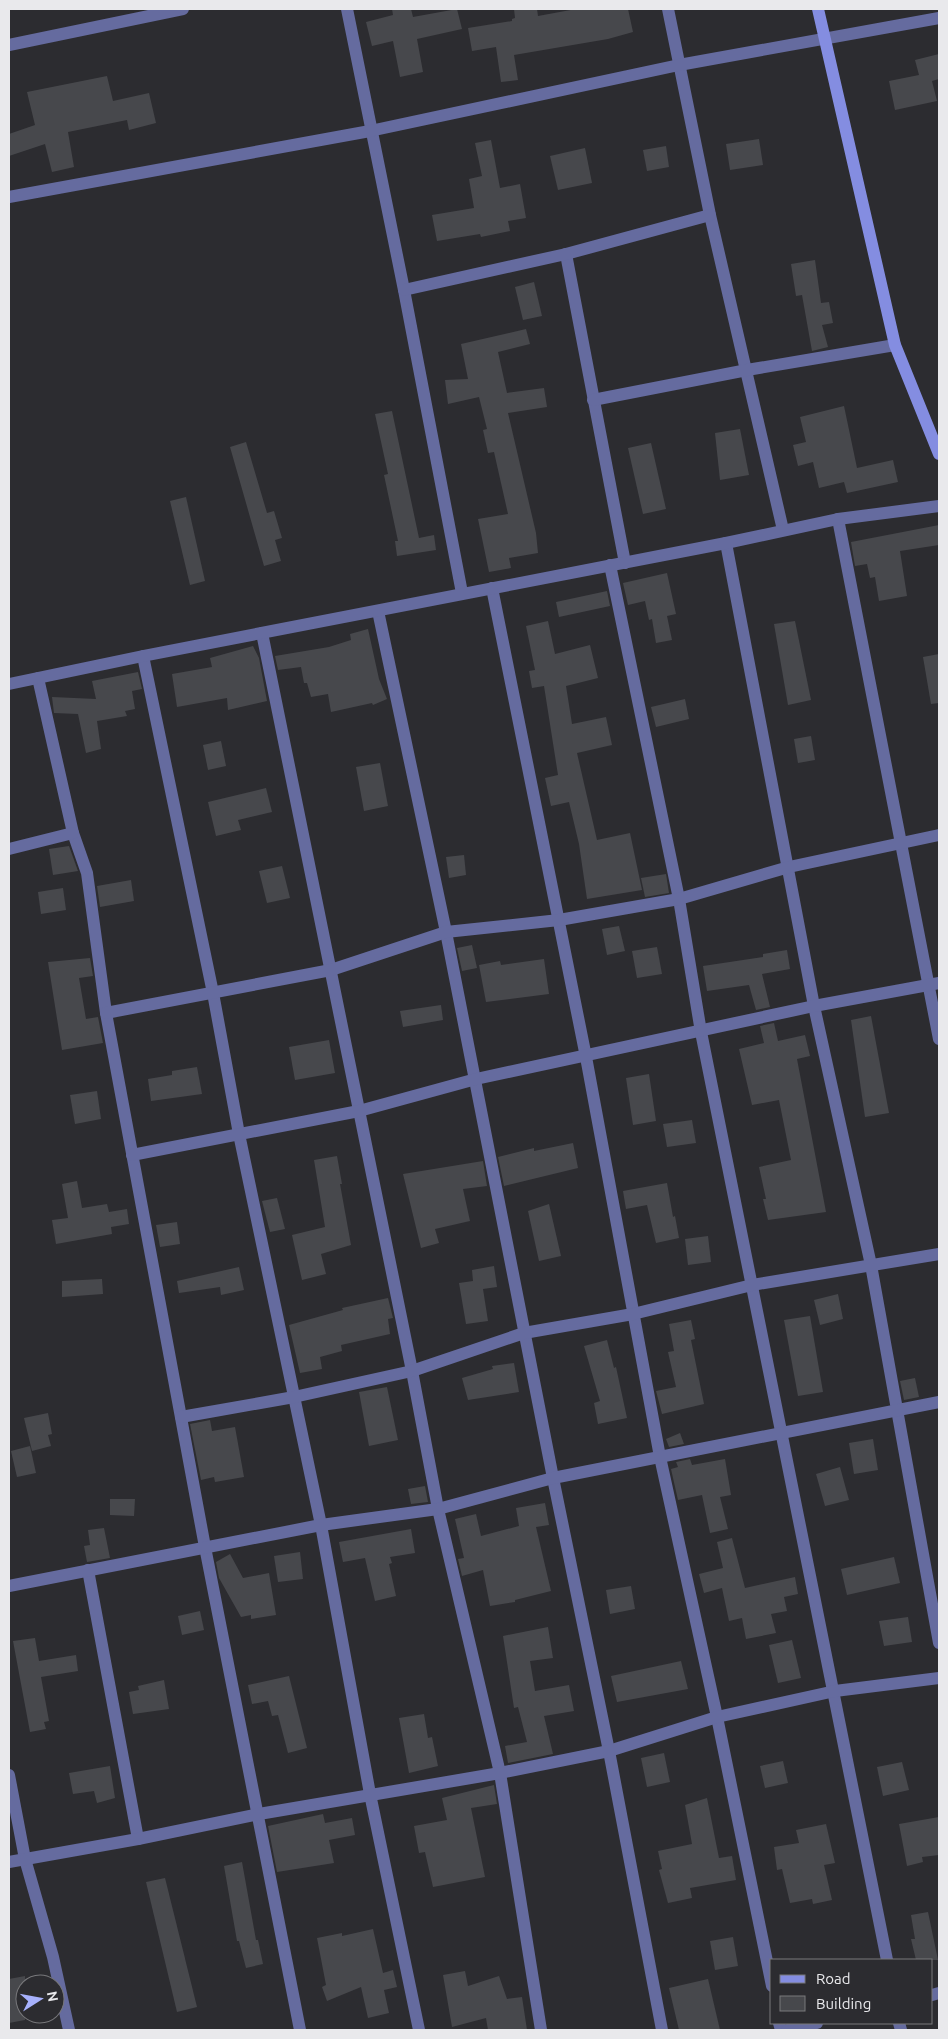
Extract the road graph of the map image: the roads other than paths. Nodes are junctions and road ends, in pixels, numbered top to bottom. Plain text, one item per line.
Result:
1 (184, 9) edge
2 (347, 9) edge
3 (668, 9) edge
4 (818, 9) edge
5 (939, 18) edge
6 (824, 38) junction
7 (9, 45) edge
8 (679, 65) junction
9 (370, 130) junction
10 (9, 197) edge
11 (710, 215) junction
12 (566, 254) junction
13 (404, 290) junction
14 (895, 345) junction
15 (747, 370) junction
16 (593, 400) junction
17 (939, 454) edge
18 (939, 506) edge
19 (838, 519) junction
20 (782, 530) junction
21 (726, 543) junction
22 (624, 562) junction
23 (610, 565) junction
24 (492, 588) junction
25 (462, 593) junction
26 (378, 611) junction
27 (262, 633) junction
28 (143, 656) junction
29 (38, 678) junction
30 (9, 684) edge
31 (73, 833) junction
32 (939, 835) edge
33 (900, 843) junction
34 (9, 849) edge
35 (788, 867) junction
36 (679, 899) junction
37 (559, 920) junction
38 (446, 932) junction
39 (331, 970) junction
40 (934, 984) edge
41 (213, 993) junction
42 (814, 1006) junction
43 (106, 1013) junction
44 (701, 1032) junction
45 (939, 1039) edge
46 (586, 1057) junction
47 (476, 1079) junction
48 (359, 1111) junction
49 (239, 1134) junction
50 (132, 1155) junction
51 (939, 1254) edge
52 (871, 1265) junction
53 (752, 1285) junction
54 (633, 1314) junction
55 (524, 1333) junction
56 (412, 1371) junction
57 (294, 1397) junction
58 (939, 1402) edge
59 (898, 1410) junction
60 (181, 1417) junction
61 (781, 1435) junction
62 (660, 1457) junction
63 (553, 1478) junction
64 (438, 1509) junction
65 (321, 1525) junction
66 (205, 1547) junction
67 (88, 1570) junction
68 (9, 1586) edge
69 (939, 1643) edge
70 (939, 1678) edge
71 (835, 1692) junction
72 (717, 1717) junction
73 (609, 1751) junction
74 (500, 1773) junction
75 (9, 1775) edge
76 (370, 1794) junction
77 (258, 1814) junction
78 (138, 1839) junction
79 (24, 1859) junction
80 (9, 1862) edge
81 (887, 1959) edge
82 (770, 1976) edge
83 (813, 2024) edge
84 (68, 2030) edge
85 (300, 2030) edge
86 (419, 2030) edge
87 (541, 2030) edge
88 (662, 2030) edge
89 (787, 2030) edge

1 - 7 street
2 - 9 street
3 - 8 street
4 - 6 street
5 - 6 street
6 - 8 street
6 - 14 street
8 - 9 street
8 - 11 street
9 - 10 street
9 - 13 street
11 - 12 street
11 - 15 street
12 - 13 street
12 - 16 street
13 - 25 street
14 - 15 street
14 - 17 street
15 - 16 street
15 - 20 street
16 - 22 street
18 - 19 street
19 - 20 street
19 - 33 street
20 - 21 street
21 - 22 street
21 - 35 street
22 - 23 street
23 - 24 street
23 - 36 street
24 - 25 street
24 - 37 street
25 - 26 street
26 - 27 street
26 - 38 street
27 - 28 street
27 - 39 street
28 - 29 street
28 - 41 street
29 - 30 street
29 - 31 street
31 - 34 street
31 - 43 street
32 - 33 street
33 - 35 street
33 - 40 street
35 - 36 street
35 - 42 street
36 - 37 street
36 - 44 street
37 - 38 street
37 - 46 street
38 - 39 street
38 - 47 street
39 - 41 street
39 - 48 street
40 - 42 street
40 - 45 street
41 - 43 street
41 - 49 street
42 - 44 street
42 - 52 street
43 - 50 street
44 - 46 street
44 - 53 street
46 - 47 street
46 - 54 street
47 - 48 street
47 - 55 street
48 - 49 street
48 - 56 street
49 - 50 street
49 - 57 street
50 - 60 street
51 - 52 street
52 - 53 street
52 - 59 street
53 - 54 street
53 - 61 street
54 - 55 street
54 - 62 street
55 - 56 street
55 - 63 street
56 - 57 street
56 - 64 street
57 - 60 street
57 - 65 street
58 - 59 street
59 - 61 street
59 - 69 street
60 - 66 street
61 - 62 street
61 - 71 street
62 - 63 street
62 - 72 street
63 - 64 street
63 - 73 street
64 - 65 street
64 - 74 street
65 - 66 street
65 - 76 street
66 - 67 street
66 - 77 street
67 - 68 street
67 - 78 street
70 - 71 street
71 - 72 street
71 - 81 street
72 - 73 street
72 - 82 street
73 - 74 street
73 - 88 street
74 - 76 street
74 - 87 street
75 - 79 street
76 - 77 street
76 - 86 street
77 - 78 street
77 - 85 street
78 - 79 street
79 - 80 street
79 - 84 street
83 - 89 street

